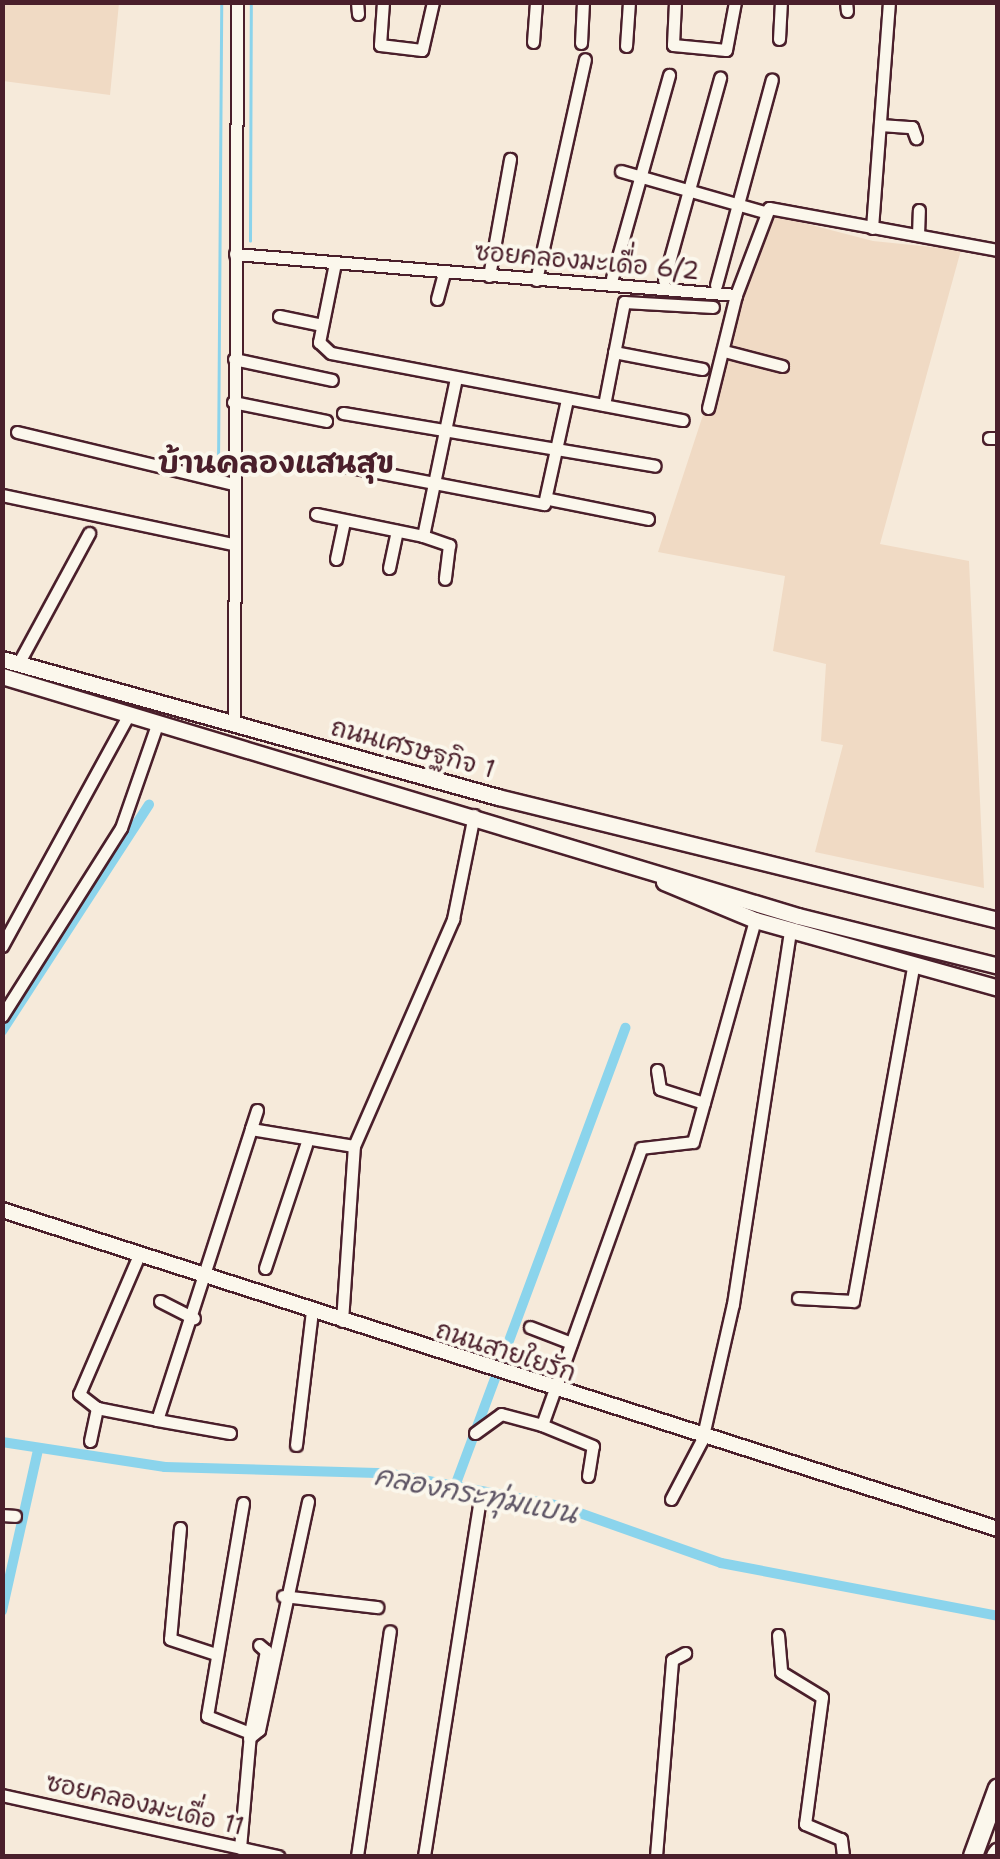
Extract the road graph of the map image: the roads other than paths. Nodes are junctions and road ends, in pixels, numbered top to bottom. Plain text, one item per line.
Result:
1 (237, 2) edge
2 (383, 2) edge
3 (433, 2) edge
4 (536, 2) edge
5 (583, 2) edge
6 (629, 2) edge
7 (675, 2) edge
8 (735, 2) edge
9 (781, 2) edge
10 (889, 2) edge
11 (778, 40) dead end
12 (533, 42) dead end
13 (581, 43) dead end
14 (626, 46) dead end
15 (584, 59) dead end
16 (669, 75) dead end
17 (720, 78) dead end
18 (772, 79) dead end
19 (880, 125) junction
20 (916, 138) dead end
21 (510, 158) dead end
22 (621, 170) dead end
23 (641, 176) junction
24 (690, 190) junction
25 (737, 203) junction
26 (919, 210) dead end
27 (764, 212) junction
28 (872, 228) junction
29 (918, 235) junction
30 (998, 250) edge
31 (235, 254) junction
32 (335, 263) junction
33 (444, 272) junction
34 (488, 276) junction
35 (612, 278) dead end
36 (536, 280) junction
37 (664, 280) dead end
38 (716, 285) dead end
39 (736, 294) junction
40 (437, 299) dead end
41 (714, 307) dead end
42 (280, 316) dead end
43 (322, 324) junction
44 (724, 350) junction
45 (614, 352) junction
46 (234, 359) junction
47 (782, 366) dead end
48 (702, 370) dead end
49 (456, 378) junction
50 (332, 380) dead end
51 (568, 399) junction
52 (233, 402) junction
53 (604, 406) junction
54 (708, 408) dead end
55 (342, 414) dead end
56 (683, 420) dead end
57 (326, 421) dead end
58 (446, 431) junction
59 (17, 432) dead end
60 (558, 450) junction
61 (325, 462) dead end
62 (654, 466) dead end
63 (435, 483) junction
64 (233, 484) junction
65 (2, 495) edge
66 (549, 499) junction
67 (316, 514) dead end
68 (648, 518) dead end
69 (344, 521) junction
70 (397, 531) junction
71 (88, 532) dead end
72 (424, 536) junction
73 (232, 544) junction
74 (336, 559) dead end
75 (389, 568) dead end
76 (445, 579) dead end
77 (20, 668) edge
78 (2, 676) edge
79 (129, 714) junction
80 (158, 722) junction
81 (234, 725) junction
82 (474, 815) junction
83 (671, 837) junction
84 (650, 872) junction
85 (998, 910) edge
86 (755, 920) junction
87 (998, 920) edge
88 (794, 923) junction
89 (2, 946) edge
90 (913, 966) junction
91 (998, 966) edge
92 (998, 988) edge
93 (2, 1016) edge
94 (656, 1070) dead end
95 (704, 1103) junction
96 (257, 1110) dead end
97 (251, 1129) junction
98 (306, 1145) junction
99 (354, 1146) junction
100 (2, 1210) edge
101 (138, 1255) junction
102 (266, 1268) dead end
103 (204, 1274) junction
104 (798, 1298) dead end
105 (160, 1300) dead end
106 (312, 1311) junction
107 (194, 1318) junction
108 (342, 1321) junction
109 (530, 1327) dead end
110 (570, 1343) junction
111 (554, 1391) junction
112 (97, 1408) junction
113 (157, 1420) junction
114 (542, 1425) junction
115 (475, 1433) dead end
116 (230, 1434) dead end
117 (702, 1440) junction
118 (90, 1441) dead end
119 (296, 1445) dead end
120 (588, 1476) dead end
121 (671, 1498) dead end
122 (308, 1501) dead end
123 (479, 1502) dead end
124 (243, 1504) dead end
125 (180, 1528) dead end
126 (998, 1529) edge
127 (282, 1596) junction
128 (377, 1608) dead end
129 (390, 1631) dead end
130 (778, 1635) dead end
131 (260, 1645) dead end
132 (685, 1653) dead end
133 (216, 1654) junction
134 (249, 1736) junction
135 (998, 1788) edge
136 (2, 1795) edge
137 (240, 1848) junction
138 (278, 1856) edge
139 (357, 1856) edge
140 (424, 1856) edge
141 (656, 1856) edge
142 (843, 1856) edge
143 (973, 1856) edge

1 - 31 street
2 - 3 street
4 - 12 street
5 - 13 street
6 - 14 street
7 - 8 street
9 - 11 street
10 - 19 street
15 - 36 street
16 - 23 street
17 - 24 street
18 - 25 street
19 - 20 street
19 - 28 street
21 - 34 street
22 - 23 street
23 - 24 street
23 - 35 street
24 - 25 street
24 - 37 street
25 - 27 street
25 - 38 street
26 - 29 street
27 - 28 street
27 - 39 street
28 - 29 street
29 - 30 street
31 - 32 street, ซอยคลองมะเดื่อ 6/2
31 - 46 street
32 - 33 street, ซอยคลองมะเดื่อ 6/2
32 - 43 street
33 - 34 street, ซอยคลองมะเดื่อ 6/2
33 - 40 street
34 - 36 street, ซอยคลองมะเดื่อ 6/2
36 - 39 street, ซอยคลองมะเดื่อ 6/2
39 - 44 street
41 - 45 street
42 - 43 street
43 - 49 street
44 - 47 street
44 - 54 street
45 - 48 street
45 - 53 street
46 - 50 street
46 - 52 street
49 - 51 street
49 - 58 street
51 - 53 street
51 - 60 street
52 - 57 street
52 - 64 street
53 - 56 street
55 - 58 street
58 - 60 street
58 - 63 street
59 - 64 street
60 - 62 street
60 - 66 street
61 - 63 street
63 - 66 street
63 - 72 street
64 - 73 street
65 - 73 street
66 - 68 street
67 - 69 street
69 - 70 street
69 - 74 street
70 - 72 street
70 - 75 street
71 - 77 street
72 - 76 street
73 - 81 street
77 - 78 main road, ถนนเศรษฐกิจ 1
77 - 79 main road, ถนนเศรษฐกิจ 1
77 - 81 main road, ถนนเศรษฐกิจ 1
79 - 80 main road, ถนนเศรษฐกิจ 1
79 - 89 street
80 - 82 main road, ถนนเศรษฐกิจ 1
80 - 93 street
81 - 83 main road, ถนนเศรษฐกิจ 1
82 - 84 main road, ถนนเศรษฐกิจ 1
82 - 99 street
83 - 85 main road
83 - 87 main road, ถนนเศรษฐกิจ 1
84 - 86 main road
84 - 88 main road, ถนนเศรษฐกิจ 1
86 - 88 main road
86 - 95 street
88 - 90 main road
88 - 91 main road
88 - 117 street
90 - 92 main road
90 - 104 street
94 - 95 street
95 - 110 street
96 - 97 street
97 - 98 street
97 - 103 street
98 - 99 street
98 - 102 street
99 - 108 street
100 - 101 street, ถนนสายใยรัก
101 - 103 street, ถนนสายใยรัก
101 - 112 street
103 - 106 street, ถนนสายใยรัก
103 - 107 street
105 - 107 street
106 - 108 street, ถนนสายใยรัก
106 - 119 street
107 - 113 street
108 - 111 street, ถนนสายใยรัก
109 - 110 street
110 - 111 street
111 - 114 street
111 - 117 street, ถนนสายใยรัก
112 - 113 street
112 - 118 street
113 - 116 street
114 - 115 street
114 - 120 street
117 - 121 street
117 - 126 street, ถนนสายใยรัก
122 - 127 street
123 - 140 street
124 - 133 street
125 - 133 street
127 - 128 street
127 - 134 street
129 - 139 street
130 - 142 street
131 - 134 street
132 - 141 street
133 - 134 street
134 - 137 street
135 - 143 main road
136 - 137 street, ซอยคลองมะเดื่อ 11
137 - 138 street, ซอยคลองมะเดื่อ 11

